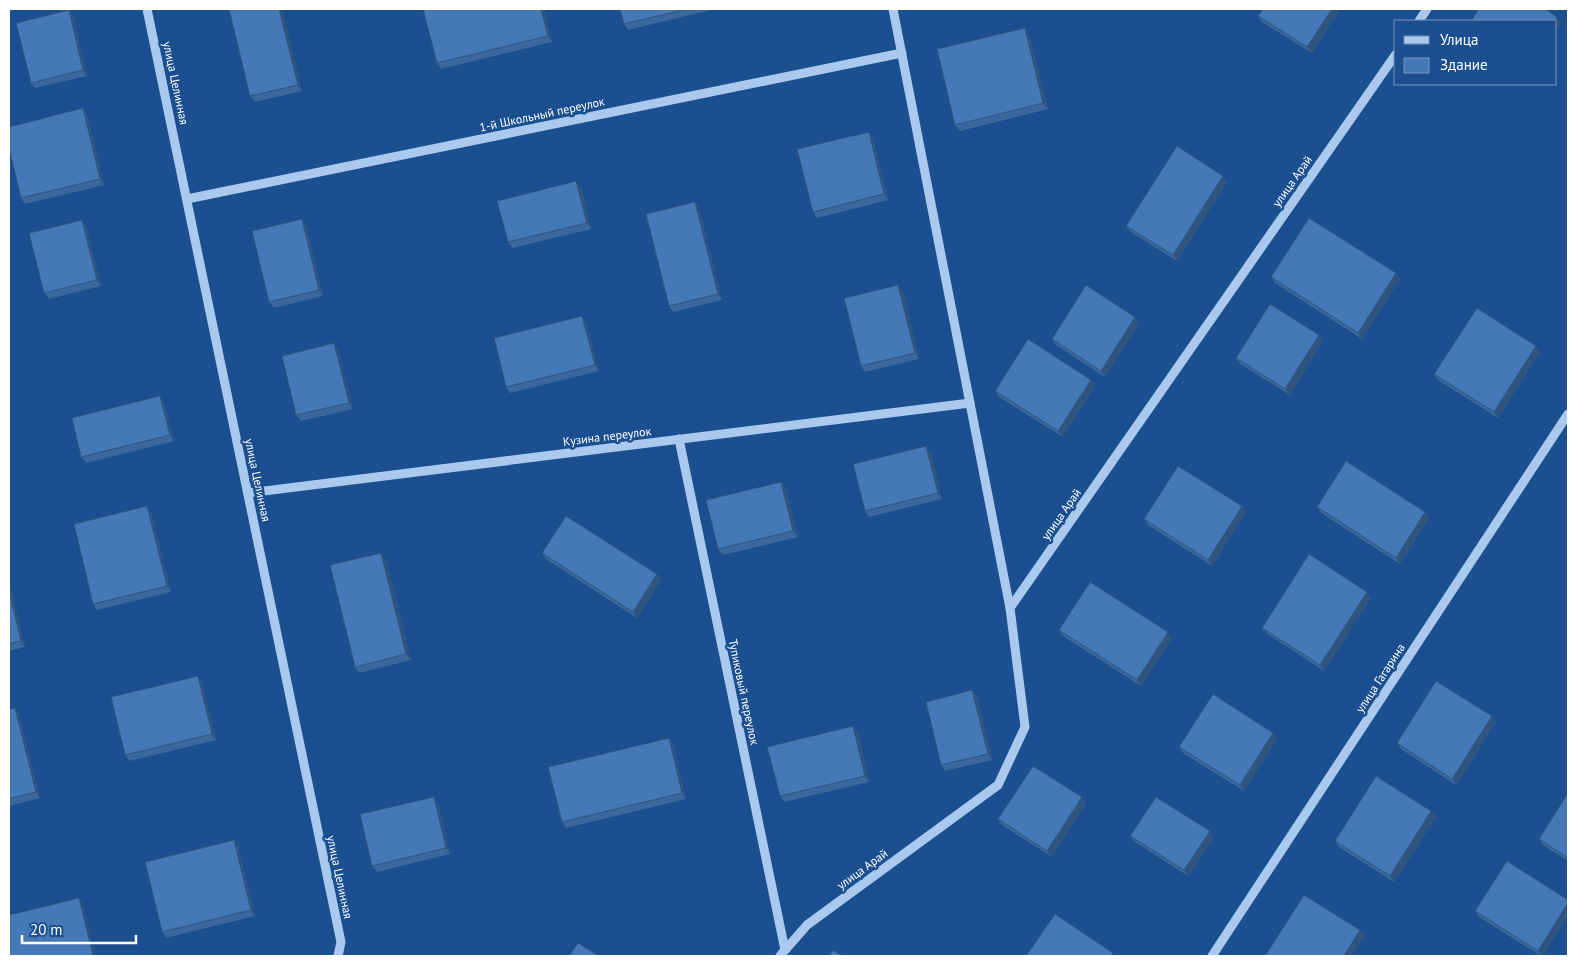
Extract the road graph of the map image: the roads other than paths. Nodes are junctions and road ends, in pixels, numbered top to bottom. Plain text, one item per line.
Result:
1 (148, 9) edge
2 (894, 9) edge
3 (1427, 9) edge
4 (1419, 20) edge
5 (902, 53) junction
6 (1394, 57) edge
7 (187, 199) junction
8 (970, 403) junction
9 (1568, 414) edge
10 (679, 440) junction
11 (248, 493) junction
12 (1010, 608) junction
13 (782, 953) edge
14 (338, 956) edge
15 (1212, 956) edge

1 - 7 street, улица Целинная
2 - 5 street
3 - 4 street
5 - 7 street, 1-й Школьный переулок
5 - 8 street
6 - 12 street, улица Арай
7 - 11 street, улица Целинная
8 - 10 street, Кузина переулок
8 - 12 street
9 - 15 street, улица Гагарина
10 - 11 street, Кузина переулок
10 - 13 street, Тупиковый переулок
11 - 14 street, улица Целинная
12 - 13 street, улица Арай

